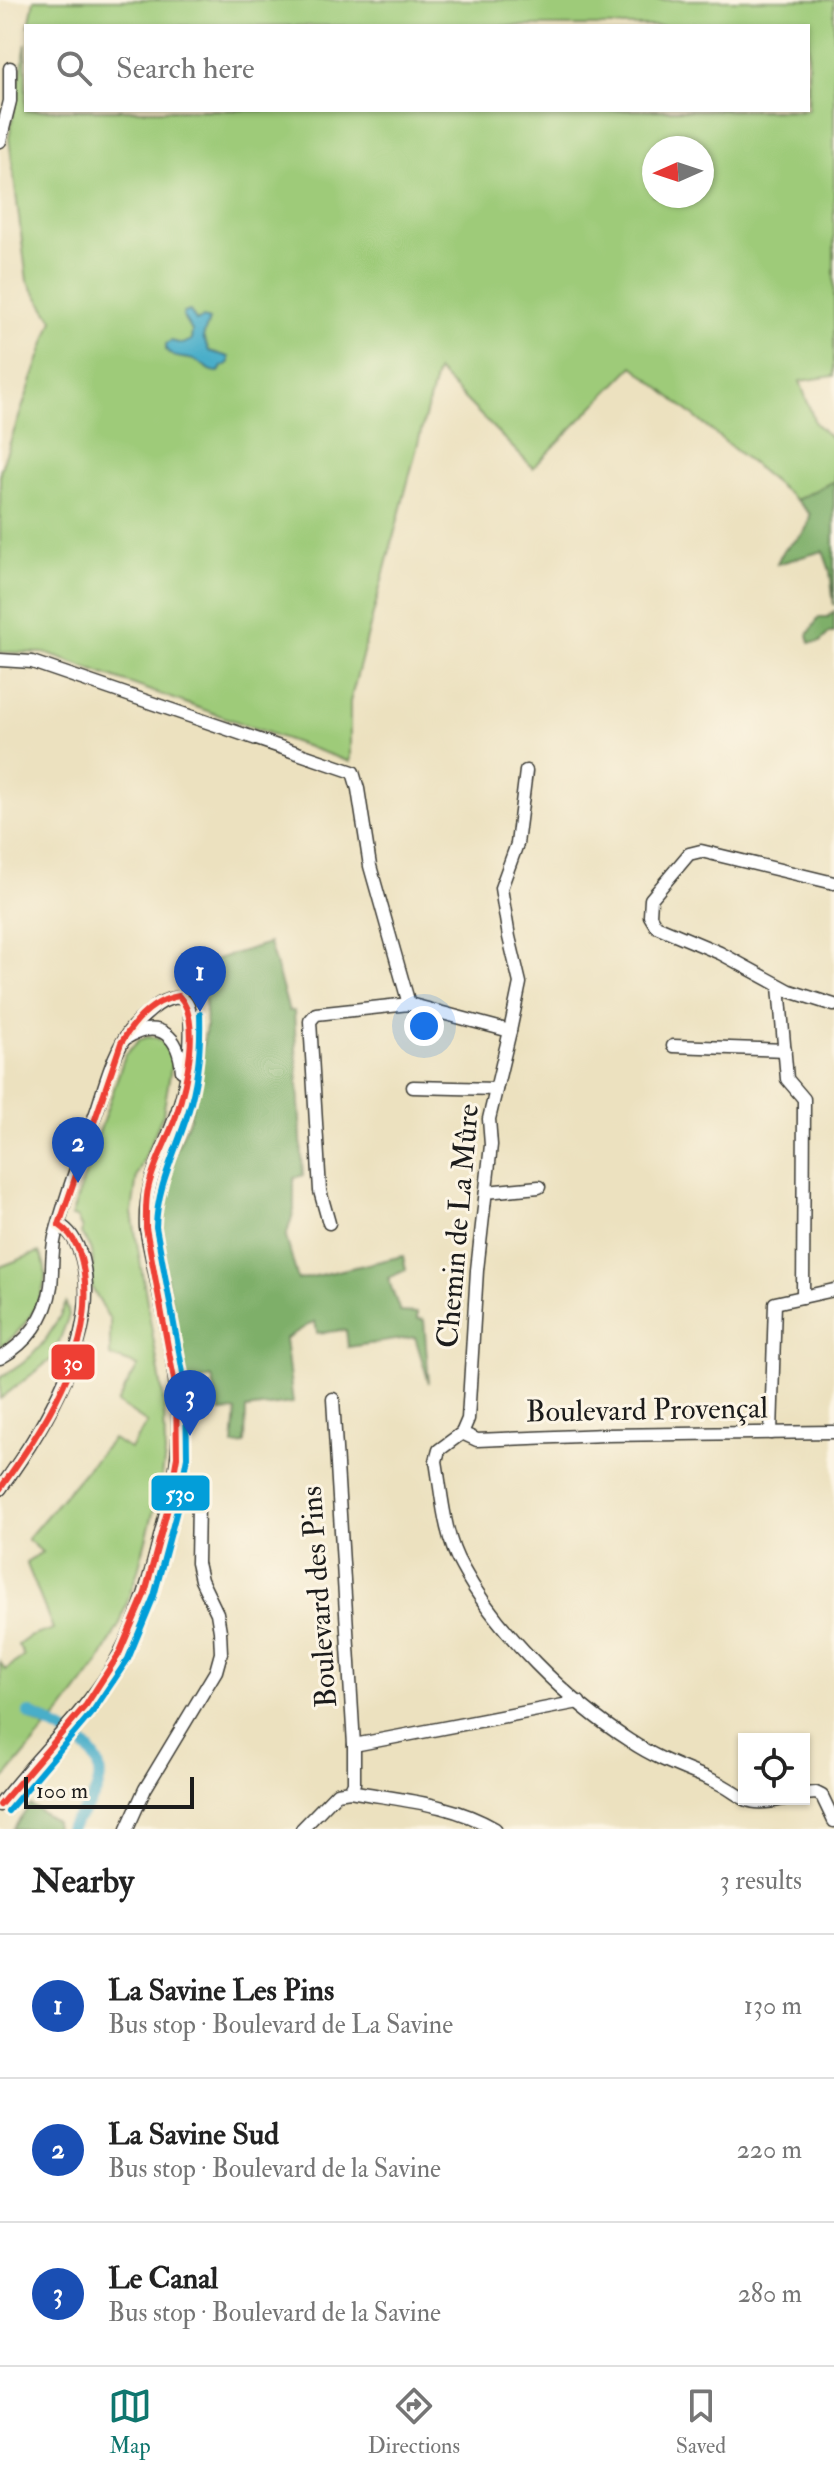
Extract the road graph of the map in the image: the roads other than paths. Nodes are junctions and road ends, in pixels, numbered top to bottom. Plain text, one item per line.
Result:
1 (10, 68) dead end
2 (0, 141) edge
3 (0, 660) edge
4 (526, 771) dead end
5 (834, 883) edge
6 (779, 986) junction
7 (409, 1004) junction
8 (834, 1005) edge
9 (510, 1031) junction
10 (123, 1039) junction
11 (673, 1046) dead end
12 (785, 1050) junction
13 (184, 1083) junction
14 (413, 1087) dead end
15 (496, 1089) junction
16 (539, 1187) dead end
17 (486, 1192) junction
18 (329, 1223) dead end
19 (59, 1225) junction
20 (834, 1290) edge
21 (803, 1297) junction
22 (0, 1358) edge
23 (333, 1399) dead end
24 (834, 1432) edge
25 (462, 1433) junction
26 (771, 1433) junction
27 (0, 1489) edge
28 (171, 1490) junction
29 (579, 1702) junction
30 (354, 1745) junction
31 (350, 1791) junction
32 (810, 1794) edge
33 (738, 1795) edge
34 (0, 1805) edge
35 (834, 1823) edge
36 (127, 1829) edge
37 (302, 1829) edge
38 (495, 1829) edge
39 (824, 1829) edge

1 - 2 street
3 - 7 street
4 - 9 street, Chemin de La Mûre
5 - 6 street
6 - 8 street
6 - 12 street
7 - 9 street
7 - 18 street
9 - 15 street, Chemin de La Mûre
10 - 13 street
10 - 13 street
10 - 19 street
11 - 12 street
12 - 21 street
13 - 28 street
14 - 15 street
15 - 17 street, Chemin de La Mûre
16 - 17 street
17 - 25 street, Chemin de La Mûre
19 - 22 street
19 - 27 street
20 - 21 street
21 - 26 street
23 - 30 street, Boulevard des Pins
24 - 26 street, Boulevard Provençal
25 - 26 street, Boulevard Provençal
25 - 29 street
28 - 34 street
28 - 36 street
29 - 30 street
29 - 33 street
30 - 31 street, Boulevard des Pins
31 - 37 street
31 - 38 street
32 - 35 street
35 - 39 street

